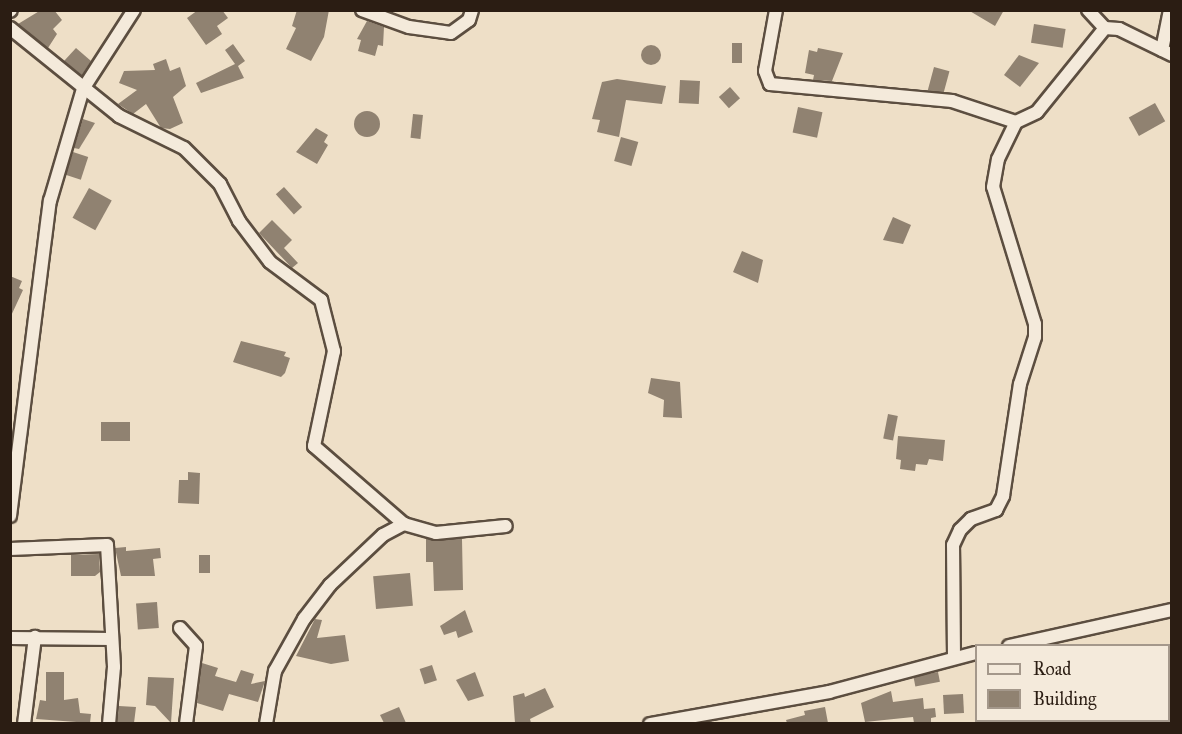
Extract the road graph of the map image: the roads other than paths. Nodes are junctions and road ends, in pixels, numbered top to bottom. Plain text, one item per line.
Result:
1 (134, 10) edge
2 (362, 10) edge
3 (472, 10) edge
4 (776, 10) edge
5 (1088, 10) edge
6 (1170, 10) edge
7 (10, 28) edge
8 (1105, 28) junction
9 (1167, 52) edge
10 (83, 89) junction
11 (1016, 122) junction
12 (10, 516) edge
13 (404, 524) junction
14 (506, 526) dead end
15 (10, 549) edge
16 (1172, 610) edge
17 (180, 628) dead end
18 (35, 637) junction
19 (10, 638) edge
20 (112, 639) junction
21 (1014, 644) edge
22 (975, 653) edge
23 (954, 657) junction
24 (24, 723) edge
25 (109, 723) edge
26 (186, 723) edge
27 (266, 723) edge
28 (650, 723) edge

1 - 10 street
2 - 3 street
4 - 11 street
5 - 8 street
6 - 9 street
7 - 10 street
8 - 9 street
8 - 11 street
10 - 12 street
10 - 13 street
11 - 23 street
13 - 14 street
13 - 27 street
15 - 20 street
16 - 21 street
17 - 26 street
18 - 19 street
18 - 20 street
18 - 24 street
20 - 25 street
22 - 23 street
23 - 28 street

